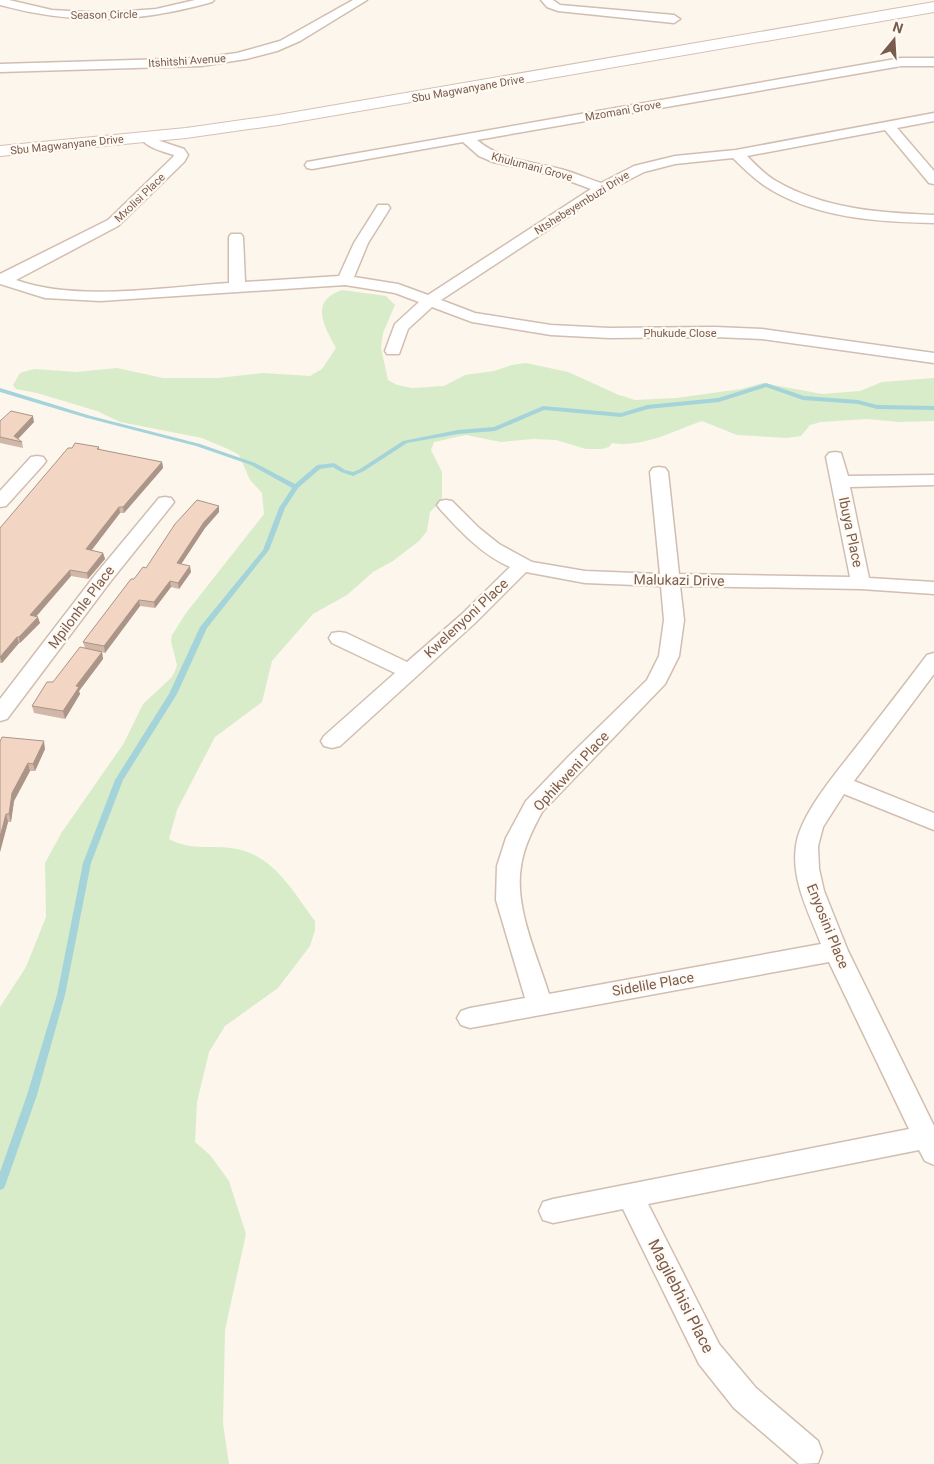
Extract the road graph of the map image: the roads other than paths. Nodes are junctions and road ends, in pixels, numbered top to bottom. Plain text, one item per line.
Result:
1 (208, 0) edge
2 (362, 0) edge
3 (547, 0) edge
4 (0, 1) edge
5 (60, 4) dead end
6 (934, 7) edge
7 (43, 12) junction
8 (674, 19) dead end
9 (934, 62) edge
10 (0, 68) edge
11 (934, 117) edge
12 (889, 126) junction
13 (146, 137) junction
14 (466, 138) junction
15 (0, 151) edge
16 (736, 154) junction
17 (312, 165) dead end
18 (934, 180) edge
19 (602, 188) junction
20 (383, 208) dead end
21 (934, 219) edge
22 (236, 237) dead end
23 (2, 279) edge
24 (345, 280) junction
25 (237, 287) junction
26 (430, 300) junction
27 (393, 351) dead end
28 (934, 358) edge
29 (835, 457) dead end
30 (37, 461) dead end
31 (660, 472) dead end
32 (934, 480) edge
33 (840, 482) junction
34 (0, 502) edge
35 (165, 502) dead end
36 (446, 505) dead end
37 (523, 565) junction
38 (670, 580) junction
39 (861, 583) junction
40 (934, 588) edge
41 (339, 638) dead end
42 (934, 660) edge
43 (409, 671) junction
44 (0, 714) edge
45 (332, 741) dead end
46 (840, 784) junction
47 (934, 822) edge
48 (836, 951) junction
49 (540, 1005) junction
50 (470, 1018) dead end
51 (930, 1145) edge
52 (630, 1196) junction
53 (552, 1211) dead end
54 (807, 1452) dead end

1 - 7 street, Season Circle
2 - 10 street, Itshitshi Avenue
3 - 8 street
4 - 7 street, Season Circle
5 - 7 street
6 - 13 main road, Sbu Magwanyane Drive
9 - 14 street, Mzomani Grove
11 - 12 street, Ntshebeyembuzi Drive
12 - 16 street, Ntshebeyembuzi Drive
12 - 18 street
13 - 15 main road, Sbu Magwanyane Drive
13 - 23 street, Mxolisi Place
14 - 17 street, Mzomani Grove
14 - 19 street, Khulumani Grove
16 - 19 street, Ntshebeyembuzi Drive
16 - 21 street
19 - 26 street, Ntshebeyembuzi Drive
20 - 24 street
22 - 25 street
23 - 25 street, Mxolisi Place
24 - 25 street, Mxolisi Place
24 - 26 street, Mxolisi Place
26 - 27 street, Ntshebeyembuzi Drive
26 - 28 street, Phukude Close
29 - 33 street, Ibuya Place
30 - 34 street
31 - 38 street, Ophikweni Place
32 - 33 street, Ibuya Place
33 - 39 street, Ibuya Place
35 - 44 street, Mpilonhle Place
36 - 37 street, Malukazi Drive
37 - 38 street, Malukazi Drive
37 - 43 street, Kwelenyoni Place
38 - 39 street, Malukazi Drive
38 - 49 street, Ophikweni Place
39 - 40 street, Malukazi Drive
41 - 43 street
42 - 46 street, Enyosini Place
43 - 45 street, Kwelenyoni Place
46 - 47 street
46 - 48 street, Enyosini Place
48 - 49 street, Sidelile Place
48 - 51 street, Enyosini Place
49 - 50 street, Sidelile Place
51 - 52 street
52 - 53 street
52 - 54 street, Magilebhisi Place

